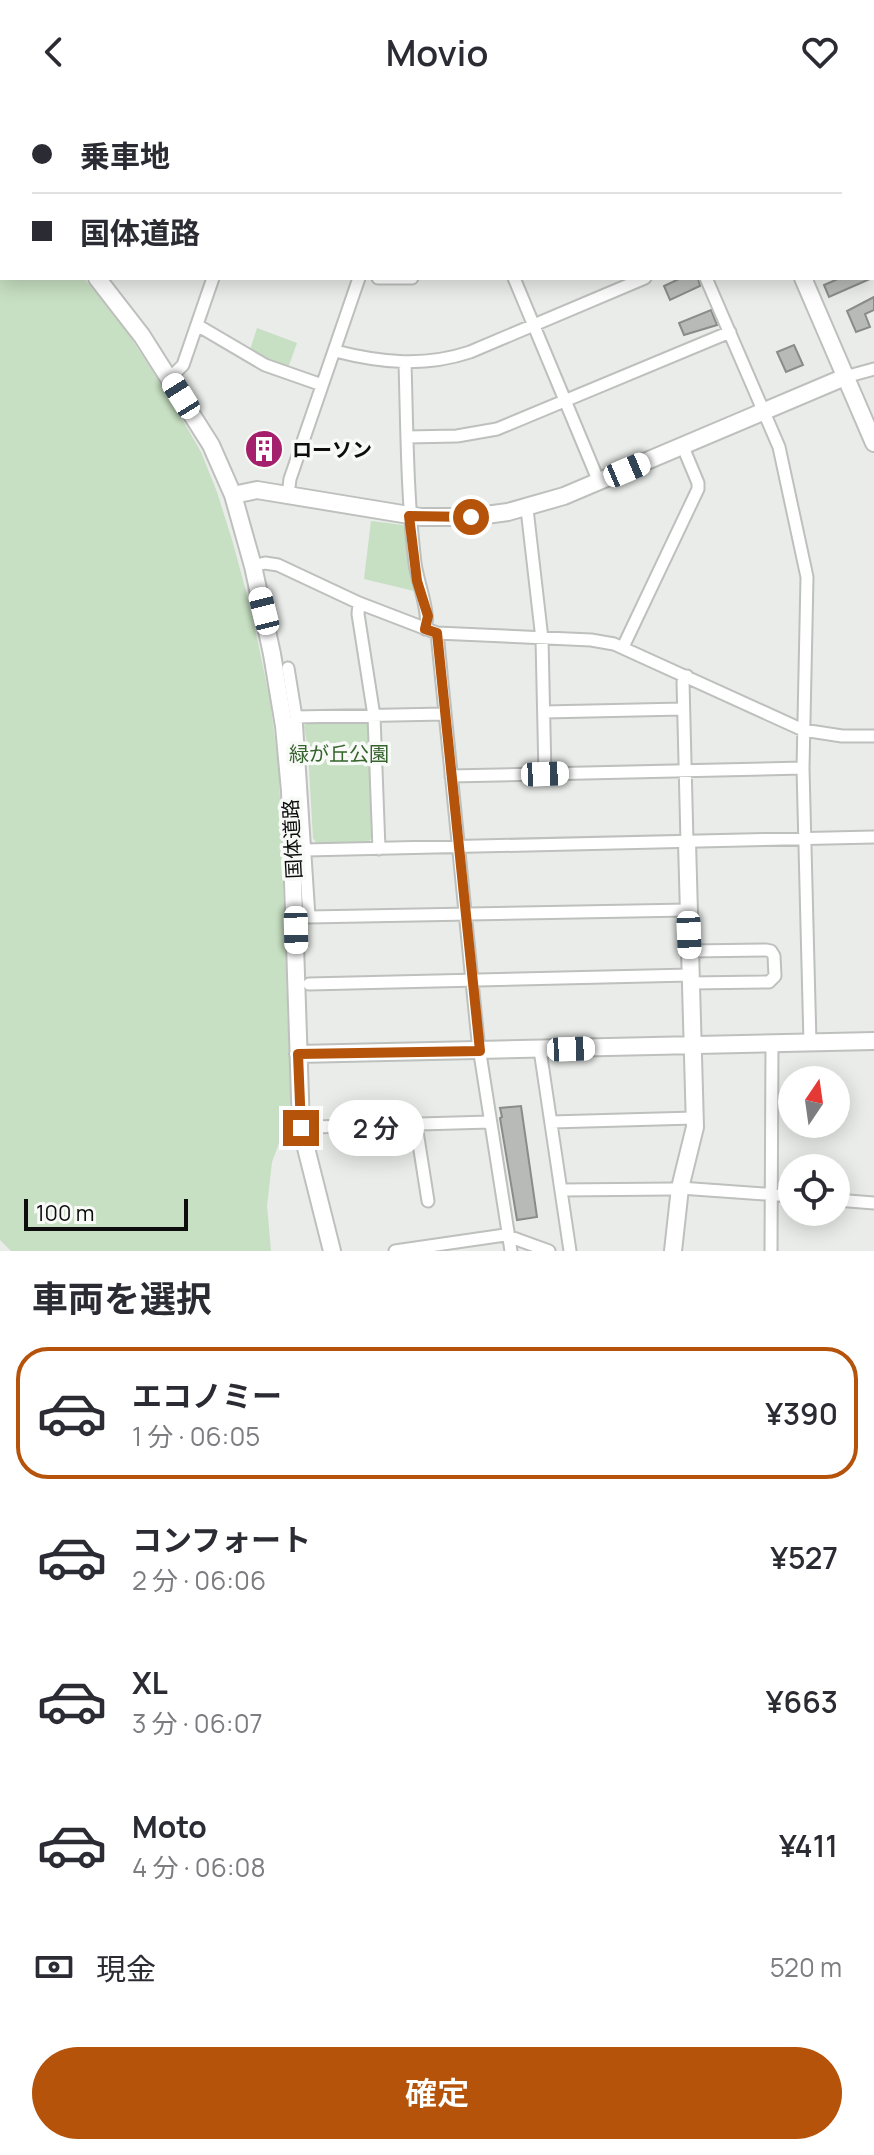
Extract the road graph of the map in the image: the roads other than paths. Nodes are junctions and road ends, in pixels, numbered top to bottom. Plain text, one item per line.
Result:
1 (99, 280) edge
2 (212, 280) edge
3 (358, 280) edge
4 (515, 280) edge
5 (640, 280) edge
6 (707, 280) edge
7 (804, 280) edge
8 (197, 325) junction
9 (533, 325) junction
10 (730, 332) junction
11 (335, 351) junction
12 (405, 363) junction
13 (874, 369) edge
14 (845, 377) junction
15 (170, 378) junction
16 (322, 385) junction
17 (566, 401) junction
18 (764, 412) junction
19 (870, 426) edge
20 (407, 437) junction
21 (874, 443) edge
22 (683, 447) junction
23 (599, 482) junction
24 (233, 495) junction
25 (288, 495) junction
26 (527, 509) junction
27 (409, 516) junction
28 (253, 566) junction
29 (359, 603) junction
30 (425, 629) junction
31 (437, 633) junction
32 (542, 639) junction
33 (623, 647) junction
34 (288, 668) dead end
35 (687, 676) junction
36 (683, 709) junction
37 (544, 712) junction
38 (444, 714) junction
39 (374, 716) junction
40 (296, 717) junction
41 (803, 730) junction
42 (874, 736) edge
43 (803, 768) junction
44 (685, 771) junction
45 (545, 774) junction
46 (451, 776) junction
47 (874, 837) edge
48 (805, 839) junction
49 (687, 842) junction
50 (460, 847) junction
51 (379, 849) junction
52 (306, 850) junction
53 (688, 910) junction
54 (465, 914) junction
55 (690, 951) junction
56 (690, 979) junction
57 (473, 980) junction
58 (309, 984) dead end
59 (874, 1041) edge
60 (810, 1043) junction
61 (772, 1044) junction
62 (692, 1045) junction
63 (540, 1050) junction
64 (480, 1051) junction
65 (298, 1054) junction
66 (694, 1118) junction
67 (490, 1122) junction
68 (551, 1122) junction
69 (416, 1125) junction
70 (314, 1127) dead end
71 (677, 1188) junction
72 (562, 1190) junction
73 (772, 1195) junction
74 (778, 1195) edge
75 (428, 1201) dead end
76 (850, 1201) edge
77 (874, 1203) edge
78 (508, 1236) junction
79 (332, 1251) edge
80 (395, 1251) edge
81 (511, 1251) edge
82 (549, 1251) edge
83 (570, 1251) edge
84 (666, 1251) edge
85 (673, 1251) edge
86 (771, 1251) edge

1 - 15 street, 国体道路
2 - 8 street
3 - 11 street
4 - 9 street
5 - 9 street
6 - 10 street
7 - 14 street
8 - 15 street
8 - 16 street
9 - 12 street
9 - 17 street
10 - 17 street
10 - 18 street
11 - 12 street
11 - 16 street
12 - 20 street
13 - 14 street
14 - 18 street
14 - 19 street
15 - 24 street, 国体道路
16 - 25 street
17 - 20 street
17 - 23 street
18 - 22 street
18 - 41 street
19 - 21 street
20 - 27 street
22 - 23 street
22 - 33 street
23 - 26 street
24 - 25 street
24 - 28 street, 国体道路
25 - 27 street
26 - 27 street
26 - 32 street
27 - 30 street
28 - 29 street
28 - 65 street, 国体道路
29 - 30 street
29 - 39 street
30 - 31 street
31 - 32 street
31 - 38 street
32 - 33 street
32 - 37 street
33 - 35 street
34 - 40 street
35 - 36 street
35 - 41 street
36 - 37 street
36 - 44 street
37 - 45 street
38 - 39 street
38 - 46 street
39 - 40 street
39 - 51 street
40 - 52 street
41 - 42 street
41 - 43 street
43 - 44 street
43 - 48 street
44 - 45 street
44 - 49 street
45 - 46 street
46 - 50 street
47 - 48 street
48 - 49 street
48 - 60 street
49 - 50 street
49 - 53 street
50 - 51 street
50 - 54 street
51 - 52 street
52 - 54 street
53 - 54 street
53 - 55 street
54 - 57 street
55 - 56 street
55 - 56 street
56 - 57 street
56 - 62 street
57 - 58 street
57 - 64 street
59 - 60 street
60 - 61 street
61 - 62 street
61 - 73 street
62 - 63 street
62 - 66 street
63 - 64 street
63 - 68 street
64 - 65 street
64 - 67 street
65 - 79 street, 国体道路
66 - 68 street
66 - 71 street
67 - 69 street
67 - 78 street
68 - 72 street
69 - 70 street
69 - 75 street
71 - 72 street
71 - 73 street
71 - 84 street
71 - 85 street
72 - 83 street
73 - 74 street
73 - 86 street
76 - 77 street
78 - 80 street
78 - 81 street
78 - 82 street

